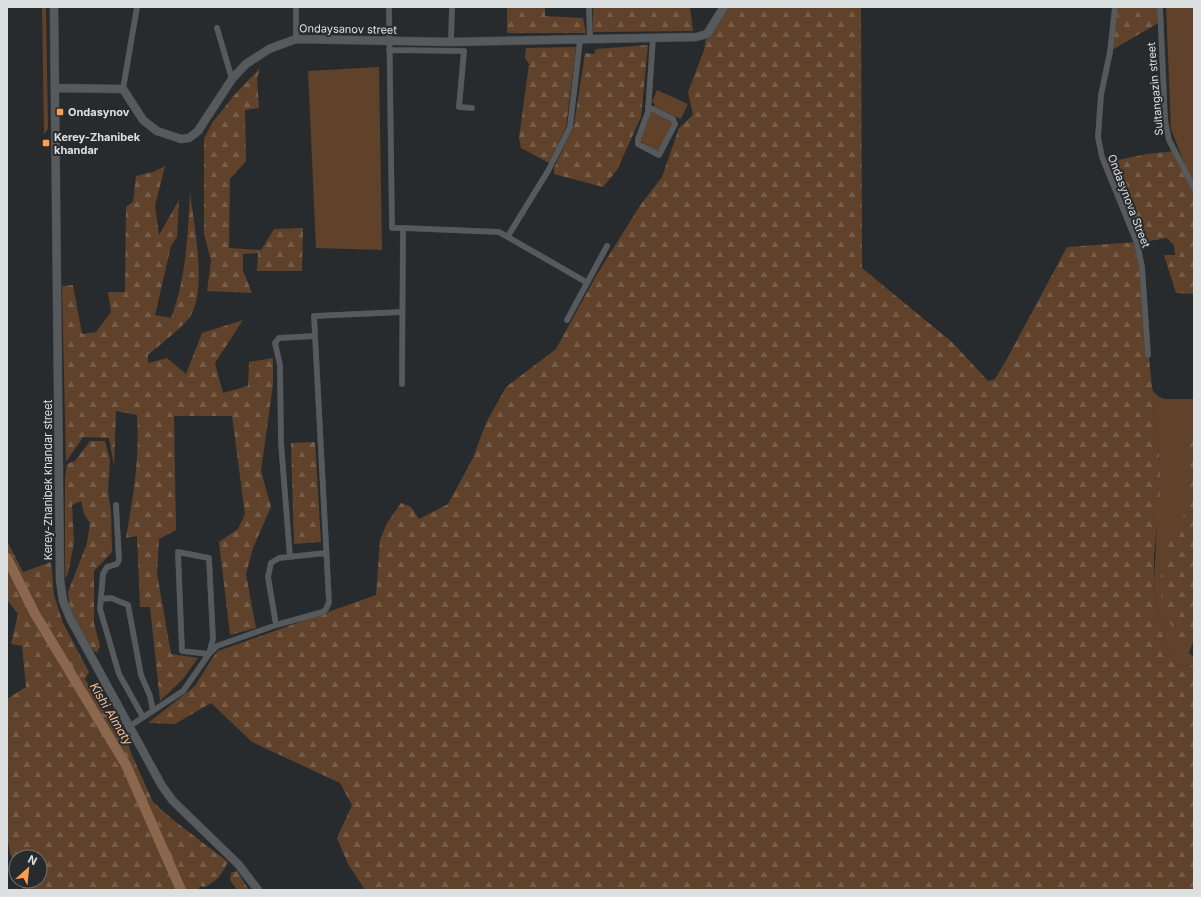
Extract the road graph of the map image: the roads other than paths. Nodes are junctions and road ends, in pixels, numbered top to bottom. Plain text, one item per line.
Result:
1 (54, 7) edge
2 (137, 7) edge
3 (296, 7) edge
4 (389, 7) edge
5 (452, 7) edge
6 (589, 7) edge
7 (724, 7) edge
8 (1115, 7) edge
9 (1160, 7) edge
10 (217, 28) dead end
11 (653, 38) junction
12 (296, 39) junction
13 (580, 40) junction
14 (590, 40) junction
15 (389, 41) junction
16 (451, 42) junction
17 (389, 50) junction
18 (232, 79) junction
19 (55, 88) junction
20 (123, 89) junction
21 (648, 107) junction
22 (472, 108) dead end
23 (1194, 188) edge
24 (403, 228) junction
25 (508, 236) junction
26 (607, 246) dead end
27 (586, 282) junction
28 (402, 312) junction
29 (567, 320) dead end
30 (315, 336) junction
31 (1148, 355) dead end
32 (402, 384) dead end
33 (116, 506) dead end
34 (326, 554) junction
35 (290, 557) junction
36 (102, 599) junction
37 (276, 625) junction
38 (209, 654) junction
39 (153, 711) junction
40 (143, 718) junction
41 (130, 726) junction
42 (258, 890) edge

1 - 19 main road, Kerey-Zhanibek khandar street
2 - 20 street
3 - 12 street
4 - 15 street
5 - 16 street
6 - 14 street
7 - 11 main road, Ondaysanov street
8 - 31 street, Ondasynova Street
9 - 23 street, Sultangazin street
10 - 18 street
11 - 14 main road, Ondaysanov street
11 - 21 street
12 - 15 main road, Ondaysanov street
12 - 18 main road, Ondaysanov street
13 - 14 main road, Ondaysanov street
13 - 16 main road, Ondaysanov street
13 - 25 street
15 - 16 main road, Ondaysanov street
15 - 17 street
17 - 22 street
17 - 24 street
18 - 20 main road, Ondaysanov street
19 - 20 main road
19 - 41 main road, Kerey-Zhanibek khandar street
21 - 21 street
24 - 25 street
24 - 28 street
25 - 27 street
26 - 27 street
27 - 29 street
28 - 30 street
28 - 32 street
30 - 34 street
30 - 35 street
33 - 36 street
34 - 35 street
34 - 37 street
35 - 37 street
36 - 39 street
36 - 40 street
37 - 38 street
38 - 38 street
38 - 39 street
39 - 40 street
40 - 41 street
41 - 42 main road, Kerey-Zhanibek khandar street

